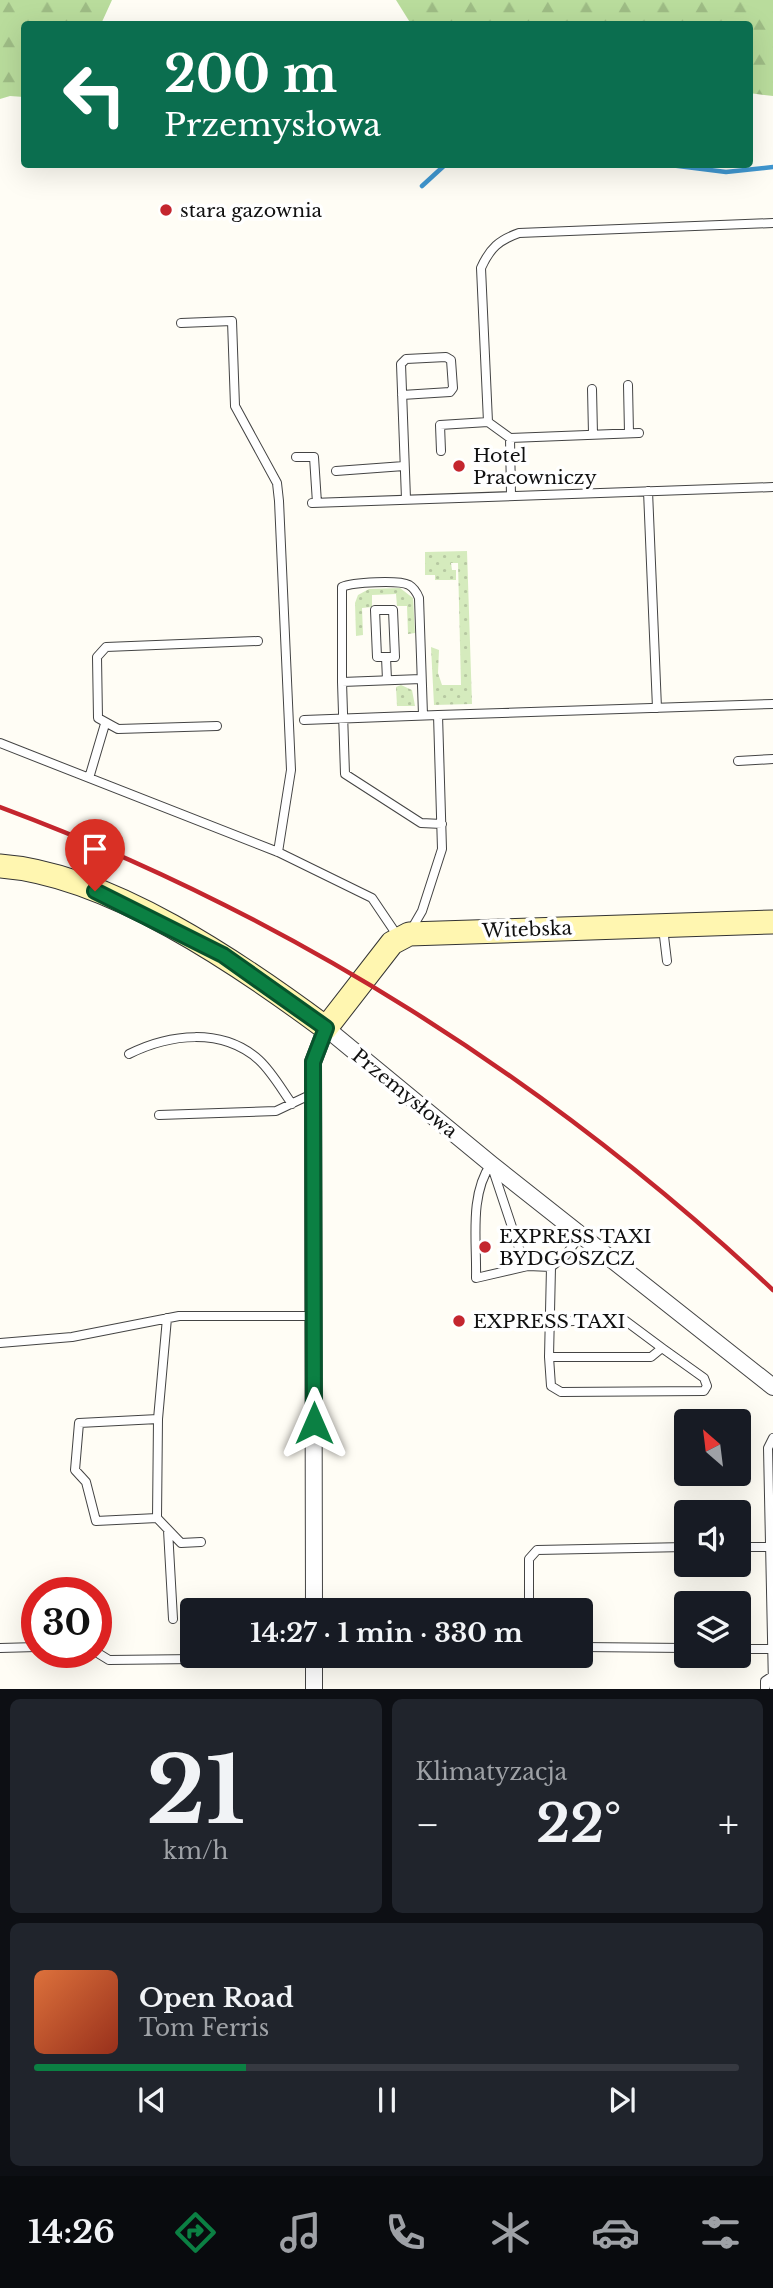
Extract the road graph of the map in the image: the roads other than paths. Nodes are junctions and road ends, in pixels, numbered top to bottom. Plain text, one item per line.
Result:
1 (773, 223) edge
2 (181, 323) dead end
3 (628, 385) dead end
4 (592, 389) dead end
5 (402, 395) junction
6 (488, 422) junction
7 (593, 434) junction
8 (510, 438) junction
9 (441, 450) dead end
10 (296, 457) dead end
11 (404, 466) junction
12 (336, 471) dead end
13 (773, 487) edge
14 (648, 491) junction
15 (511, 495) junction
16 (406, 499) junction
17 (258, 640) dead end
18 (386, 657) junction
19 (421, 679) junction
20 (387, 680) junction
21 (342, 682) junction
22 (773, 704) edge
23 (657, 708) junction
24 (438, 715) junction
25 (423, 716) junction
26 (343, 719) junction
27 (304, 720) dead end
28 (105, 724) junction
29 (217, 726) dead end
30 (0, 743) edge
31 (773, 759) edge
32 (738, 761) dead end
33 (89, 778) junction
34 (442, 824) junction
35 (278, 852) junction
36 (0, 866) edge
37 (773, 922) edge
38 (663, 925) junction
39 (404, 936) junction
40 (667, 961) dead end
41 (326, 1028) junction
42 (129, 1054) dead end
43 (314, 1093) junction
44 (292, 1104) junction
45 (159, 1115) dead end
46 (491, 1164) junction
47 (581, 1234) junction
48 (528, 1266) junction
49 (551, 1267) junction
50 (314, 1316) junction
51 (167, 1318) junction
52 (550, 1322) junction
53 (0, 1343) edge
54 (662, 1348) junction
55 (549, 1357) junction
56 (773, 1387) edge
57 (158, 1419) junction
58 (773, 1438) edge
59 (157, 1518) junction
60 (168, 1530) junction
61 (201, 1542) dead end
62 (674, 1547) edge
63 (751, 1547) edge
64 (769, 1547) junction
65 (314, 1598) edge
66 (529, 1598) edge
67 (173, 1619) dead end
68 (21, 1647) edge
69 (593, 1647) edge
70 (0, 1648) edge
71 (674, 1648) edge
72 (751, 1648) edge
73 (771, 1649) junction
74 (180, 1659) edge
75 (112, 1660) edge
76 (314, 1668) edge
77 (772, 1682) edge
78 (314, 1689) edge
79 (765, 1689) edge

1 - 6 lane
2 - 35 lane
3 - 7 lane
4 - 7 lane
5 - 5 lane
5 - 11 lane
6 - 8 lane
6 - 9 lane
7 - 8 lane
8 - 15 lane
10 - 16 lane
11 - 12 lane
11 - 16 lane
13 - 14 lane
14 - 15 lane
14 - 23 lane
15 - 16 lane
17 - 28 lane
18 - 18 lane
18 - 20 lane
19 - 20 lane
19 - 21 lane
19 - 25 lane
20 - 21 lane
21 - 26 lane
22 - 23 lane
23 - 24 lane
24 - 25 lane
24 - 34 lane
25 - 26 lane
26 - 27 lane
26 - 34 lane
28 - 29 lane
28 - 33 lane
30 - 33 lane
31 - 32 lane
33 - 35 lane
34 - 39 lane
35 - 39 lane
36 - 41 street, Przemysłowa
37 - 38 street, Witebska
38 - 39 street, Witebska
38 - 40 lane
39 - 41 street
41 - 43 street
41 - 46 street, Przemysłowa
42 - 44 lane
43 - 44 lane
43 - 50 street
44 - 45 lane
46 - 47 street, Przemysłowa
46 - 48 lane
46 - 48 lane
47 - 49 lane
47 - 56 street, Przemysłowa
48 - 49 lane
49 - 52 lane
50 - 51 lane
50 - 65 street
51 - 53 lane
51 - 57 lane
52 - 54 lane
52 - 55 lane
54 - 55 lane
54 - 55 lane
57 - 59 lane
57 - 59 lane
58 - 64 lane
59 - 60 lane
60 - 61 lane
60 - 67 lane
62 - 66 lane
63 - 64 lane
64 - 73 lane
68 - 70 lane
69 - 71 lane
72 - 73 lane
73 - 77 lane
74 - 75 lane
76 - 78 street
77 - 79 lane

